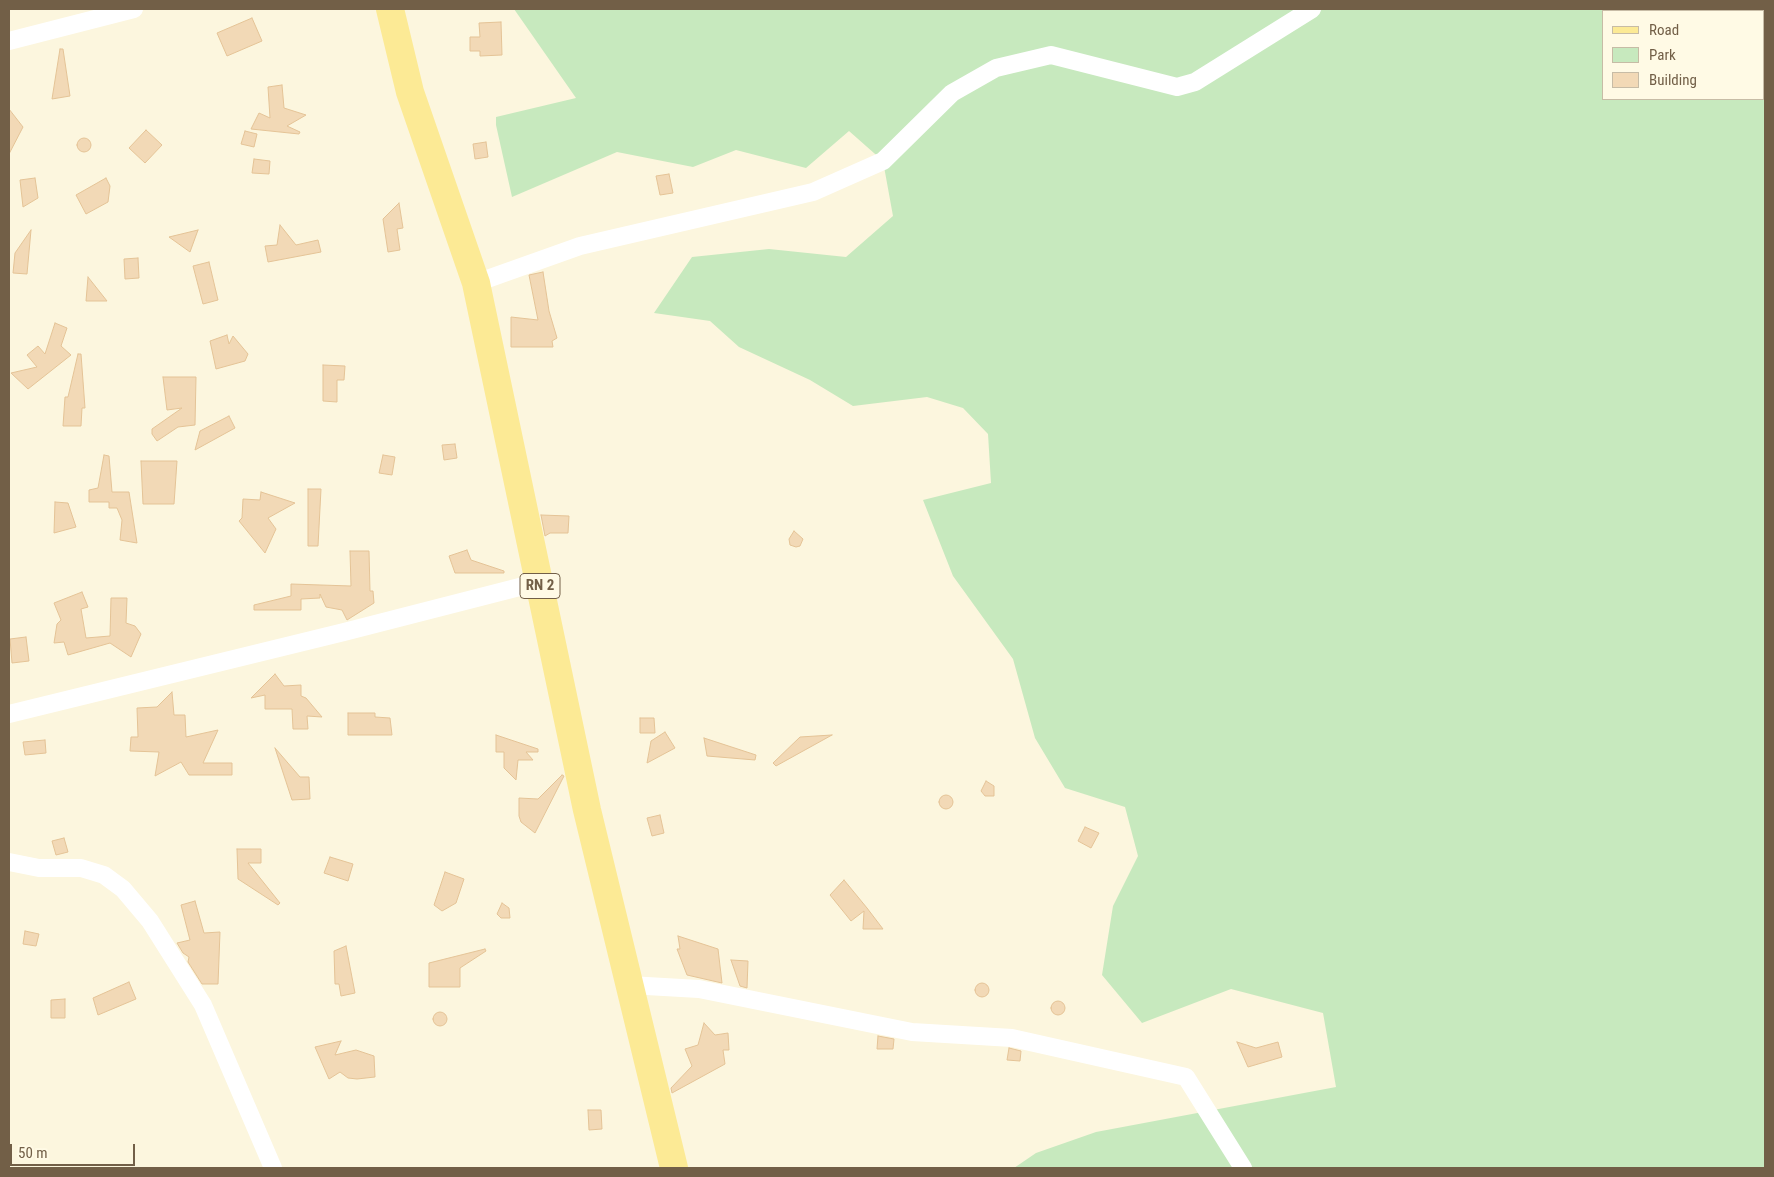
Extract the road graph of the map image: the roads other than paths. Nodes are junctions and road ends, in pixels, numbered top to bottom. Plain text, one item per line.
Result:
1 (134, 9) edge
2 (390, 9) edge
3 (1312, 9) edge
4 (9, 41) edge
5 (476, 283) junction
6 (539, 582) junction
7 (9, 714) edge
8 (9, 862) edge
9 (629, 985) junction
10 (273, 1168) edge
11 (674, 1168) edge
12 (1243, 1168) edge

1 - 4 street
2 - 5 main road, RN 2
3 - 5 street
5 - 6 main road, RN 2
6 - 7 street
6 - 9 main road, RN 2
8 - 10 street
9 - 11 main road, RN 2
9 - 12 street

